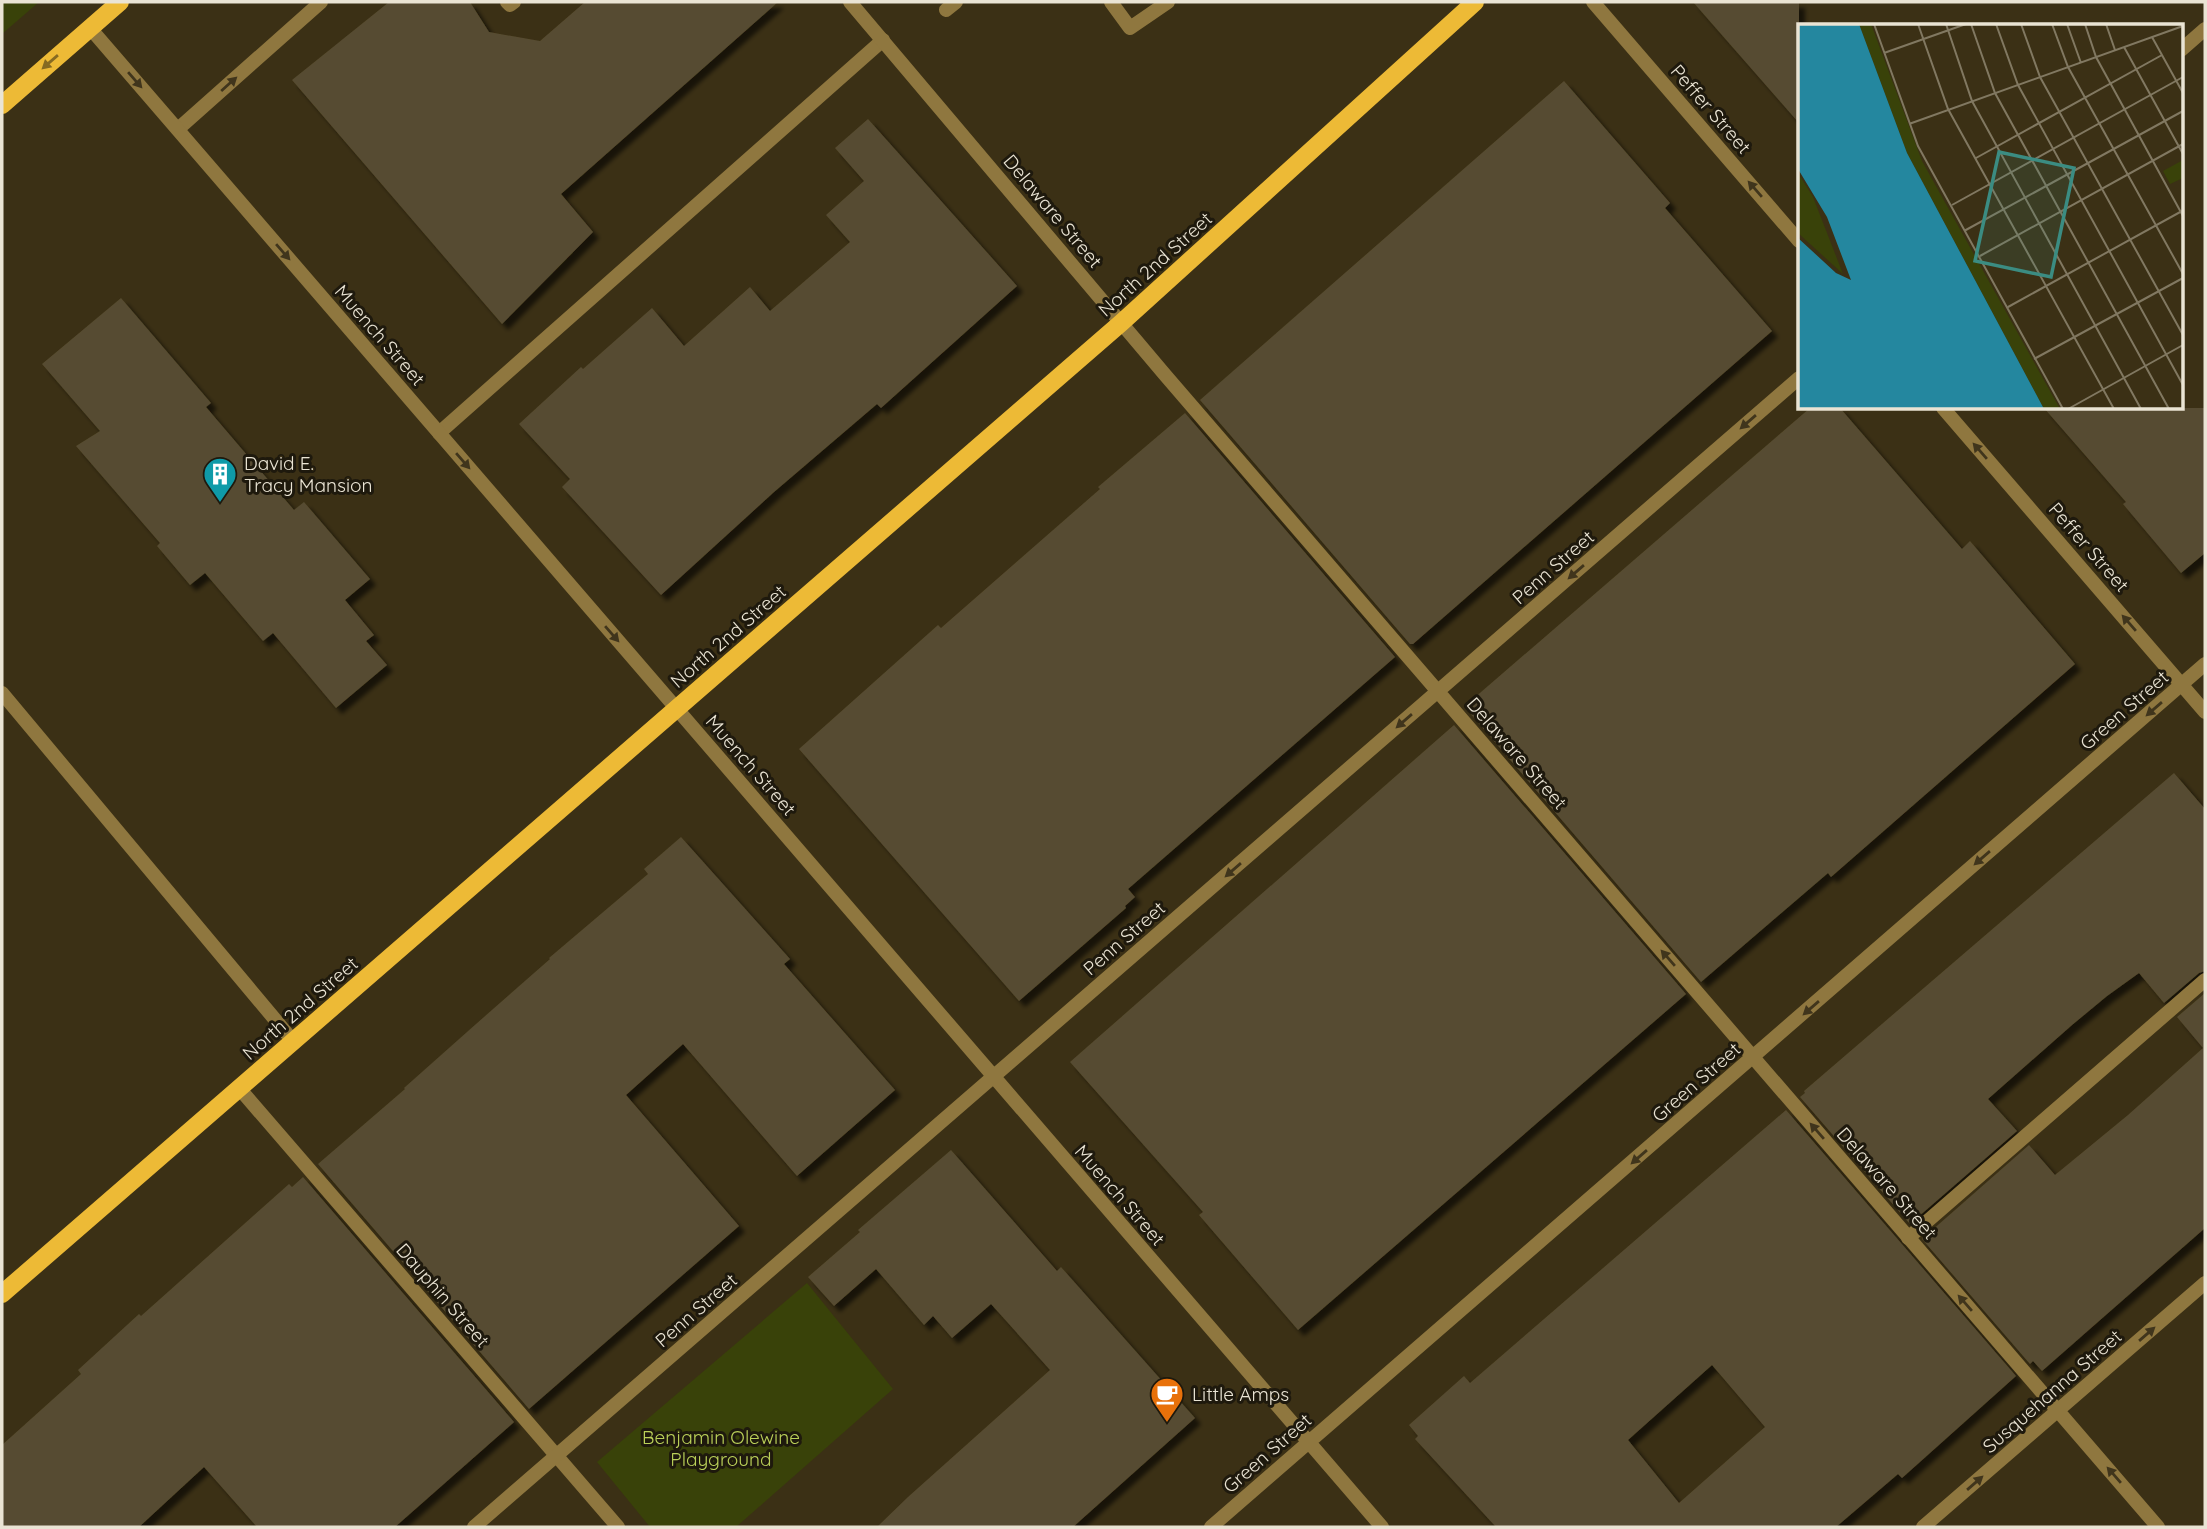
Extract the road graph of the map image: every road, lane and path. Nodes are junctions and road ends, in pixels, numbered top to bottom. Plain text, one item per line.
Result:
1 (120, 2) edge
2 (321, 2) edge
3 (507, 2) edge
4 (514, 2) edge
5 (850, 2) edge
6 (1111, 2) edge
7 (1168, 2) edge
8 (1475, 2) edge
9 (1593, 2) edge
10 (90, 28) junction
11 (2205, 29) edge
12 (883, 40) junction
13 (2182, 49) edge
14 (2, 105) edge
15 (178, 129) junction
16 (1798, 240) edge
17 (1121, 323) junction
18 (1798, 379) edge
19 (1945, 410) edge
20 (439, 433) junction
21 (2205, 664) edge
22 (2182, 685) junction
23 (1439, 691) junction
24 (2, 693) edge
25 (676, 708) junction
26 (2205, 712) edge
27 (2205, 980) edge
28 (293, 1041) junction
29 (1754, 1057) junction
30 (993, 1077) junction
31 (239, 1088) junction
32 (1908, 1238) junction
33 (2205, 1283) edge
34 (2, 1294) edge
35 (2058, 1411) junction
36 (1308, 1442) junction
37 (556, 1456) junction
38 (474, 1527) edge
39 (618, 1527) edge
40 (1210, 1527) edge
41 (1382, 1527) edge
42 (1923, 1527) edge
43 (2158, 1527) edge

1 - 10 main road
15 -> 2 street
3 - 4 street
5 - 12 street, Delaware Street
6 - 7 street
8 - 17 main road, North 2nd Street
16 -> 9 street, Peffer Street
10 -> 14 main road
10 -> 15 street, Muench Street
11 - 13 street
12 - 17 street, Delaware Street
12 - 20 street
15 -> 20 street, Muench Street
17 - 23 street, Delaware Street
17 - 25 main road, North 2nd Street
18 -> 23 street, Penn Street
22 -> 19 street, Peffer Street
20 -> 25 street, Muench Street
21 - 22 street, Green Street
22 - 26 street, Peffer Street
22 -> 29 street, Green Street
29 -> 23 street, Delaware Street
23 -> 30 street, Penn Street
24 - 28 street
25 - 28 main road, North 2nd Street
25 - 30 street, Muench Street
27 - 32 street
28 - 31 main road, North 2nd Street
32 -> 29 street, Delaware Street
29 -> 36 street, Green Street
30 - 36 street, Muench Street
30 - 37 street, Penn Street
31 - 34 main road, North 2nd Street
31 - 37 street, Dauphin Street
35 -> 32 street, Delaware Street
35 -> 33 street, Susquehanna Street
42 -> 35 street, Susquehanna Street
43 -> 35 street, Delaware Street
36 - 40 street, Green Street
36 - 41 street, Muench Street
37 - 38 street, Penn Street
37 - 39 street, Dauphin Street

